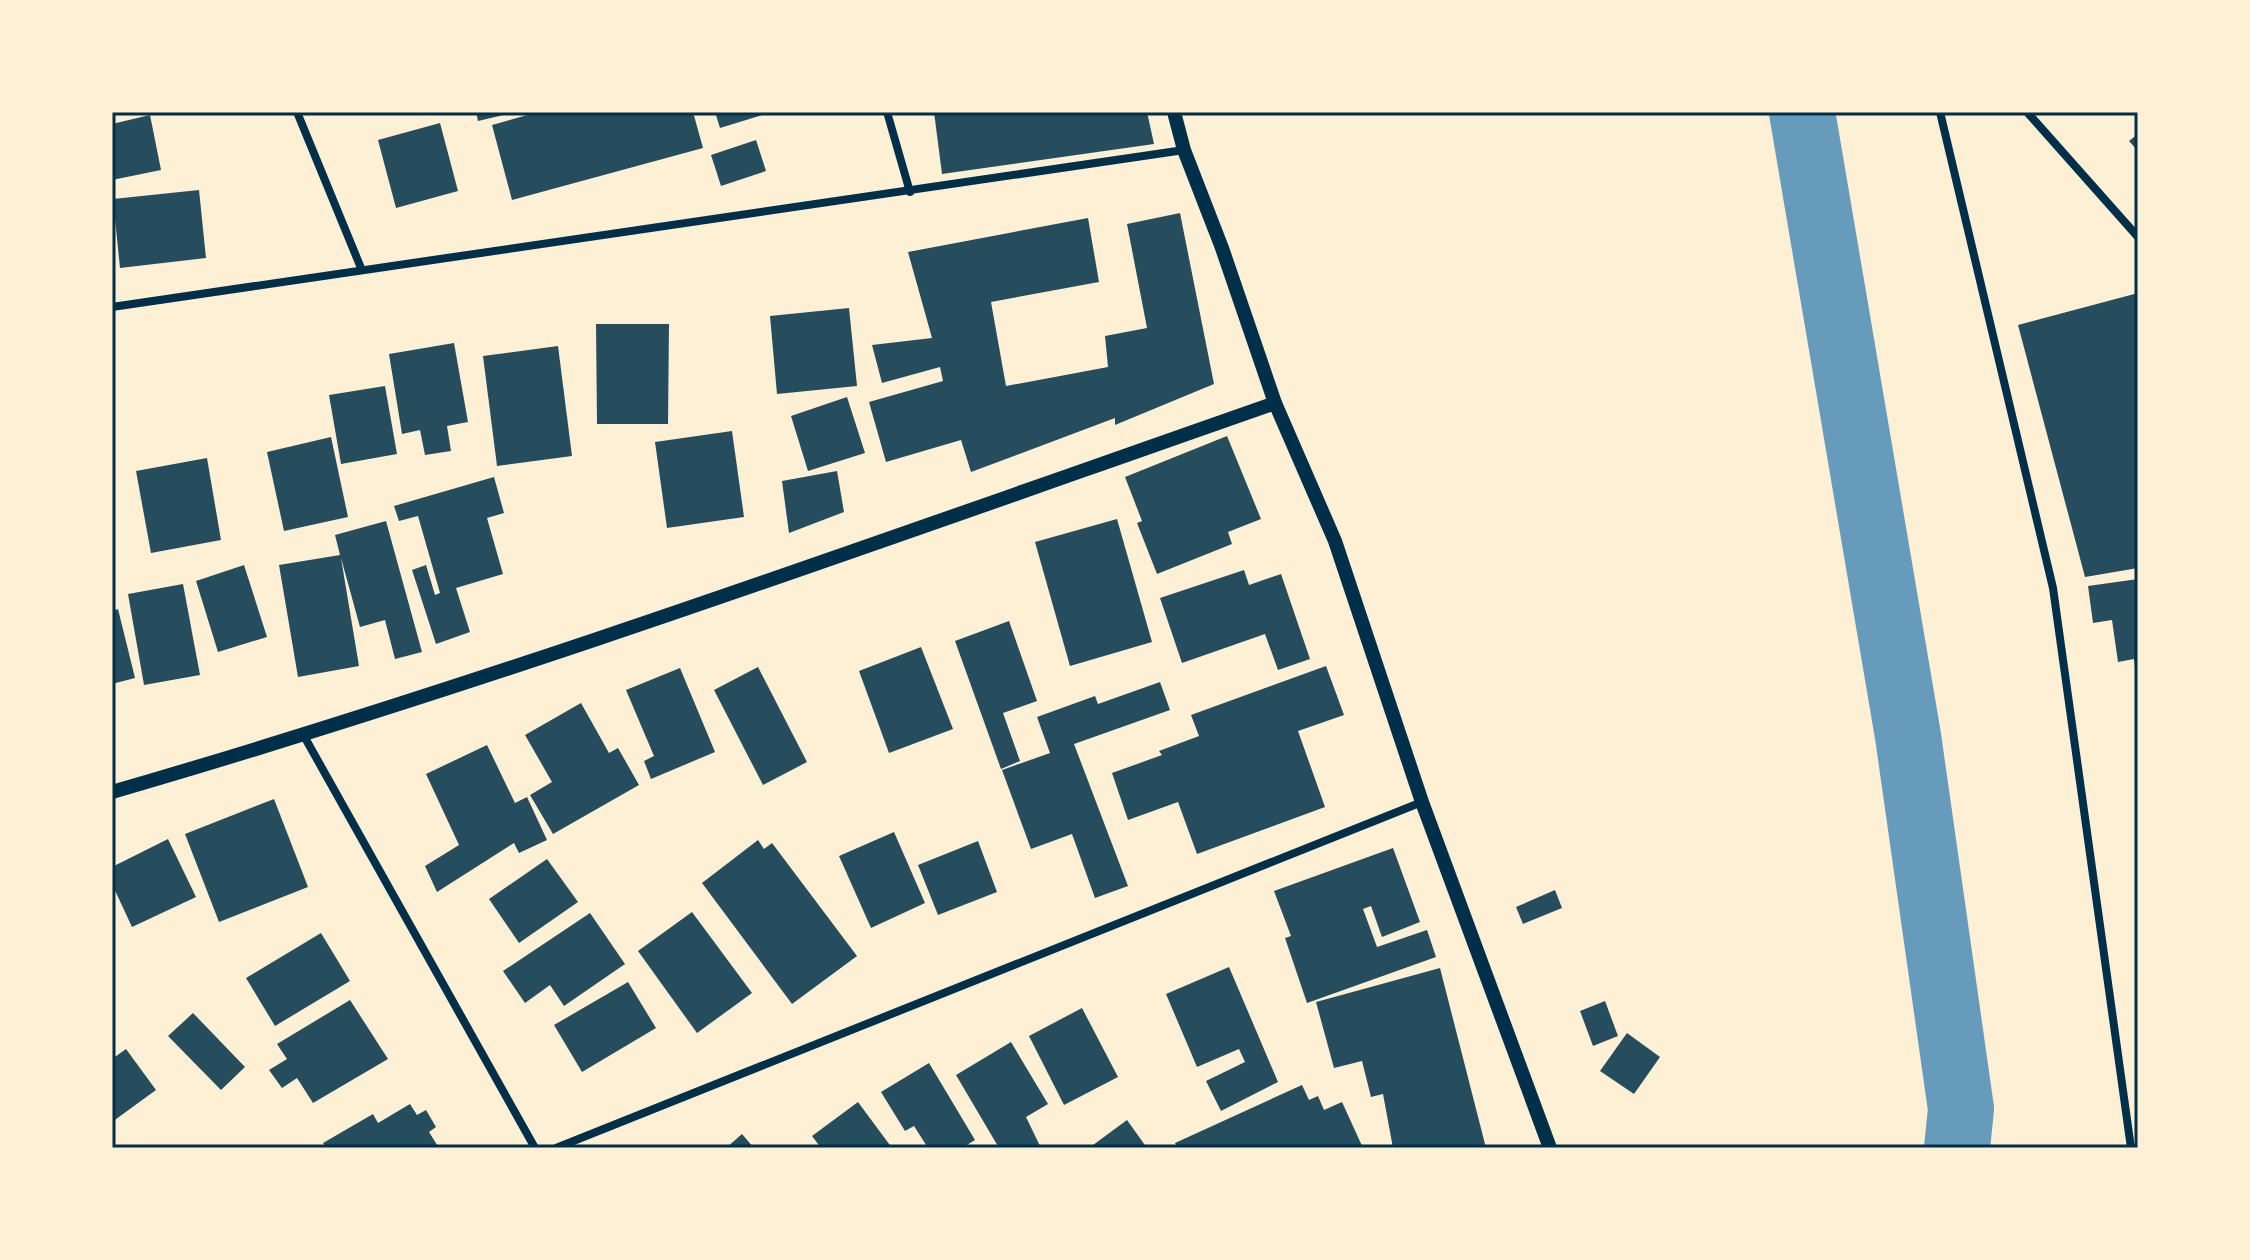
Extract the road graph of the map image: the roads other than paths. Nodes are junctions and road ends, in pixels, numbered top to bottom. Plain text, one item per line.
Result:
1 (297, 112) edge
2 (887, 112) edge
3 (1174, 112) edge
4 (1940, 112) edge
5 (2027, 112) edge
6 (1184, 150) junction
7 (910, 192) junction
8 (2138, 237) edge
9 (361, 268) junction
10 (112, 307) edge
11 (1275, 403) junction
12 (304, 736) junction
13 (112, 792) edge
14 (1422, 802) junction
15 (535, 1148) edge
16 (556, 1148) edge
17 (1550, 1148) edge
18 (2131, 1148) edge

1 - 9 street
2 - 7 street
3 - 6 street
4 - 18 street
5 - 8 street
6 - 7 street
6 - 11 street
7 - 9 street
9 - 10 street
11 - 12 street
11 - 14 street
12 - 13 street
12 - 15 street
14 - 16 street
14 - 17 street

